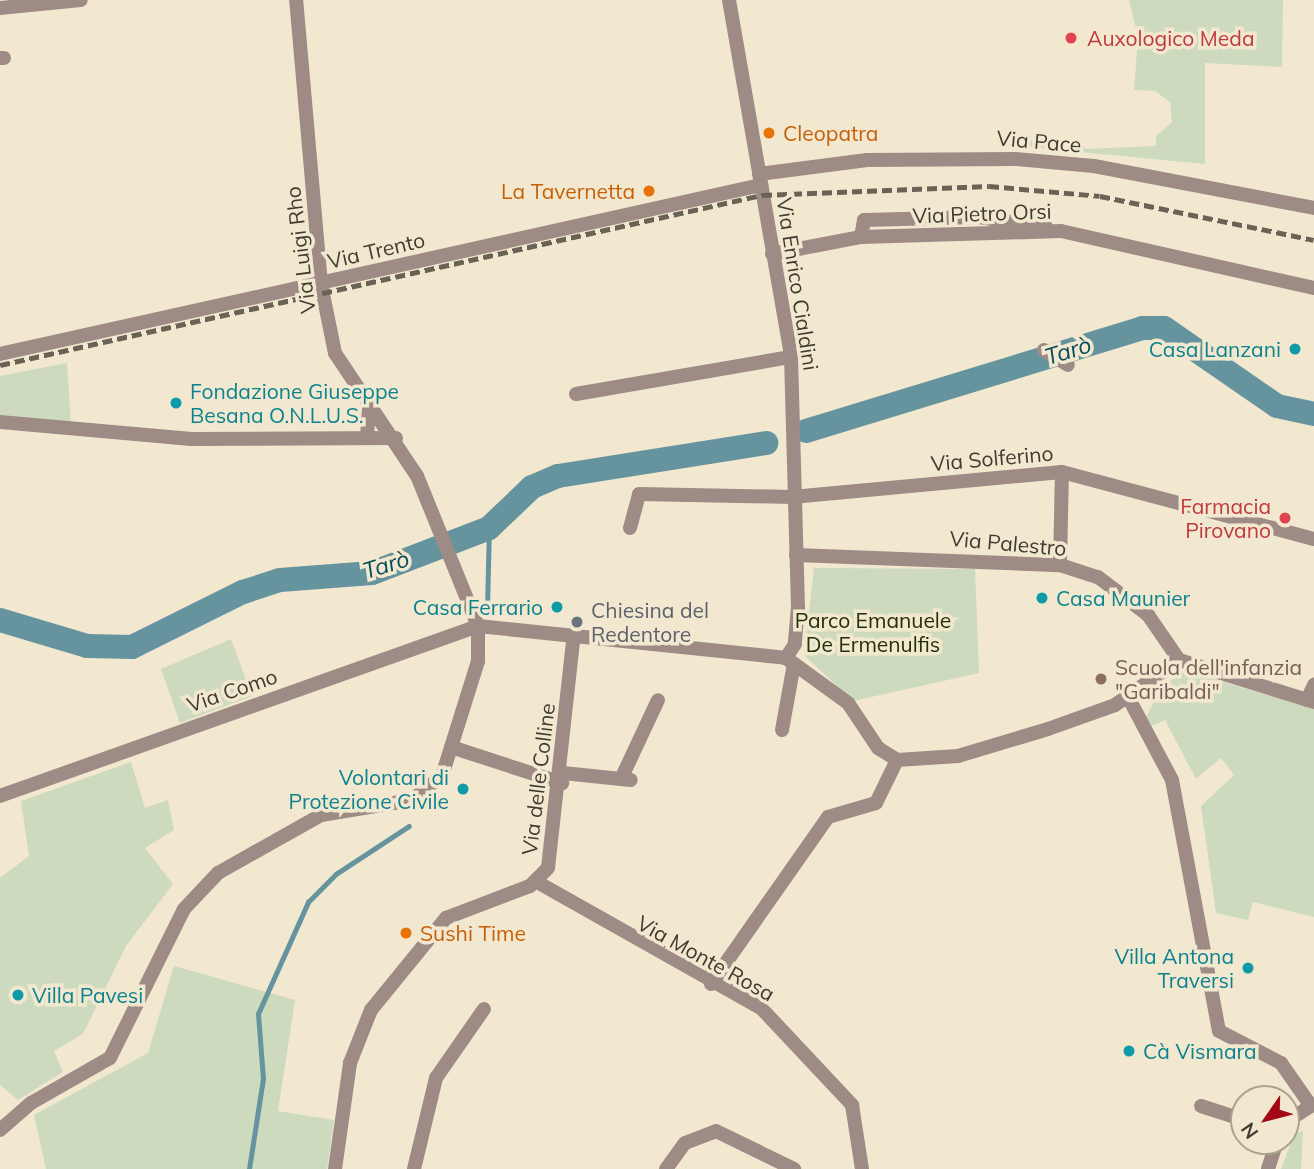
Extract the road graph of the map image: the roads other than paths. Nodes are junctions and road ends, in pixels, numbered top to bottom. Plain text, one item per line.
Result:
1 (80, 0) edge
2 (296, 0) edge
3 (729, 0) edge
4 (0, 8) edge
5 (760, 180) junction
6 (1314, 208) edge
7 (772, 254) junction
8 (321, 284) junction
9 (1314, 288) edge
10 (1044, 350) dead end
11 (0, 354) edge
12 (791, 357) junction
13 (1068, 365) dead end
14 (576, 394) dead end
15 (369, 405) junction
16 (0, 422) edge
17 (367, 437) junction
18 (396, 438) junction
19 (1062, 472) junction
20 (792, 497) junction
21 (630, 528) dead end
22 (1314, 538) edge
23 (796, 555) junction
24 (1060, 565) junction
25 (478, 626) junction
26 (574, 633) junction
27 (1179, 660) junction
28 (790, 661) junction
29 (1314, 684) edge
30 (1127, 695) junction
31 (658, 700) dead end
32 (1311, 701) edge
33 (782, 730) dead end
34 (451, 747) junction
35 (897, 760) junction
36 (562, 778) junction
37 (0, 796) edge
38 (537, 882) junction
39 (711, 984) junction
40 (484, 1009) dead end
41 (1201, 1106) dead end
42 (1312, 1106) edge
43 (1230, 1115) edge
44 (0, 1130) edge
45 (335, 1169) edge
46 (414, 1169) edge
47 (666, 1169) edge
48 (794, 1169) edge
49 (862, 1169) edge

1 - 4 street
2 - 8 street, Via Luigi Rho
3 - 5 street, Via Enrico Cialdini
5 - 6 street, Via Pace
5 - 7 street, Via Enrico Cialdini
5 - 8 street, Via Trento
7 - 9 street, Via Pietro Orsi
7 - 12 street, Via Enrico Cialdini
8 - 11 street, Via Trento
8 - 15 street, Via Luigi Rho
10 - 13 street
12 - 14 street
12 - 20 street, Via Enrico Cialdini
15 - 17 street
15 - 18 street, Via Luigi Rho
16 - 17 street
17 - 18 street
18 - 25 street, Via Luigi Rho
19 - 20 street, Via Solferino
19 - 22 street, Via Solferino
19 - 24 street
20 - 21 street, Via Solferino
20 - 23 street, Via Enrico Cialdini
23 - 24 street, Via Palestro
23 - 28 street, Via Enrico Cialdini
24 - 27 street, Via Palestro
25 - 26 street
25 - 34 street
25 - 37 street, Via Como
26 - 28 street
26 - 36 street, Via delle Colline
27 - 30 street
27 - 32 street
28 - 33 street, Via Enrico Cialdini
28 - 35 street
29 - 32 street
30 - 35 street
30 - 42 street
31 - 36 street
34 - 36 street
34 - 44 street
35 - 39 street
36 - 38 street, Via delle Colline
38 - 39 street, Via Monte Rosa
38 - 45 street, Via delle Colline
39 - 49 street, Via Monte Rosa
40 - 46 street
41 - 43 street
47 - 48 street

